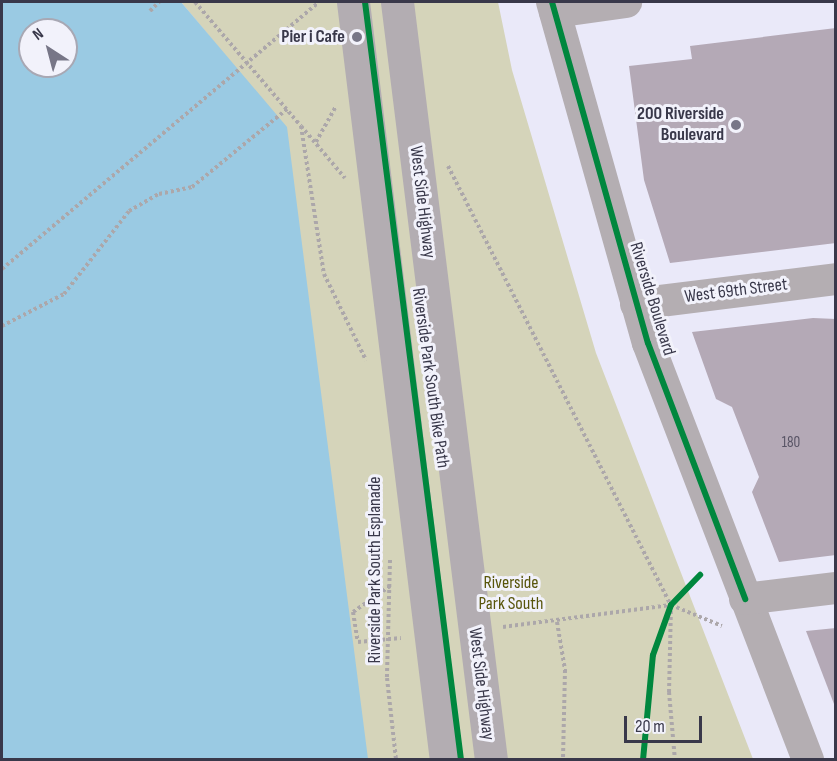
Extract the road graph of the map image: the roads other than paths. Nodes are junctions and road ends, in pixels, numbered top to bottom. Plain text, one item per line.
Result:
1 (353, 2) edge
2 (397, 2) edge
3 (626, 2) edge
4 (553, 7) edge
5 (836, 279) edge
6 (636, 304) junction
7 (836, 588) edge
8 (745, 598) junction
9 (446, 759) edge
10 (490, 759) edge
11 (808, 759) edge

1 - 9 highway, bridge
2 - 10 highway, West Side Highway, bridge
3 - 4 street
4 - 6 street, Riverside Boulevard
5 - 6 street, West 69th Street
6 - 8 street, Riverside Boulevard
7 - 8 street
8 - 11 street, Riverside Boulevard

